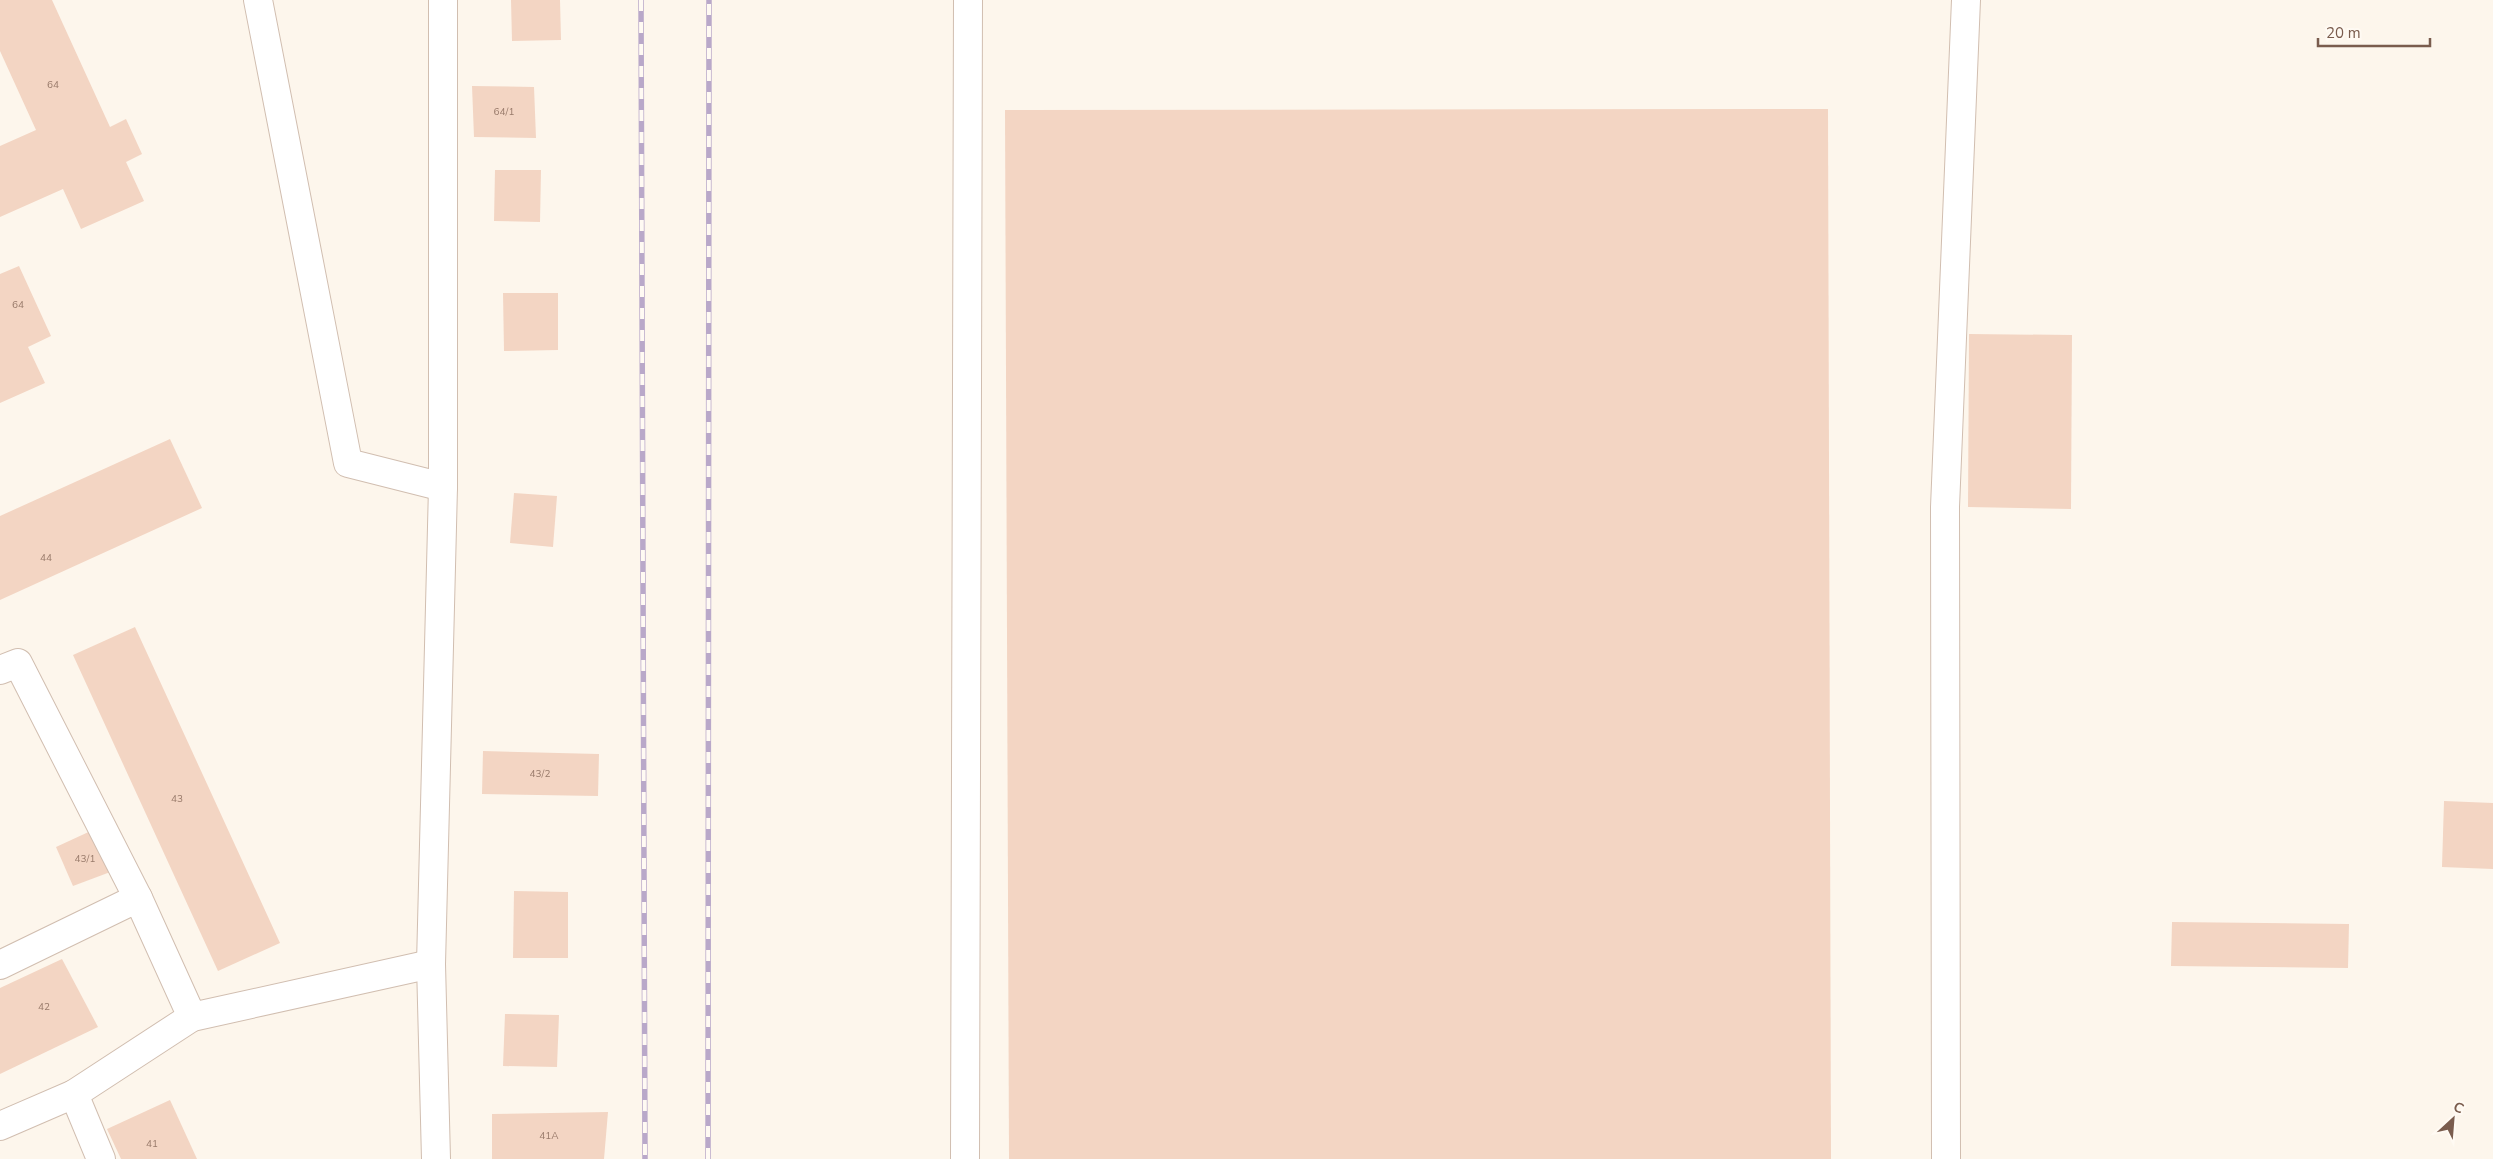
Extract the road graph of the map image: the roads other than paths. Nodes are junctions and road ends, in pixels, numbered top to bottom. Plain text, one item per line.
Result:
1 (258, 0) edge
2 (443, 0) edge
3 (968, 0) edge
4 (1966, 0) edge
5 (443, 487) junction
6 (0, 670) edge
7 (138, 898) junction
8 (431, 964) junction
9 (0, 965) edge
10 (192, 1017) junction
11 (74, 1094) junction
12 (0, 1126) edge
13 (101, 1159) edge
14 (436, 1159) edge
15 (965, 1159) edge
16 (1946, 1159) edge

1 - 5 lane
2 - 5 lane
3 - 15 lane
4 - 16 lane
5 - 8 lane
6 - 7 lane
7 - 9 lane
7 - 10 lane
8 - 10 lane
8 - 14 lane
10 - 11 lane
11 - 12 lane
11 - 13 lane

